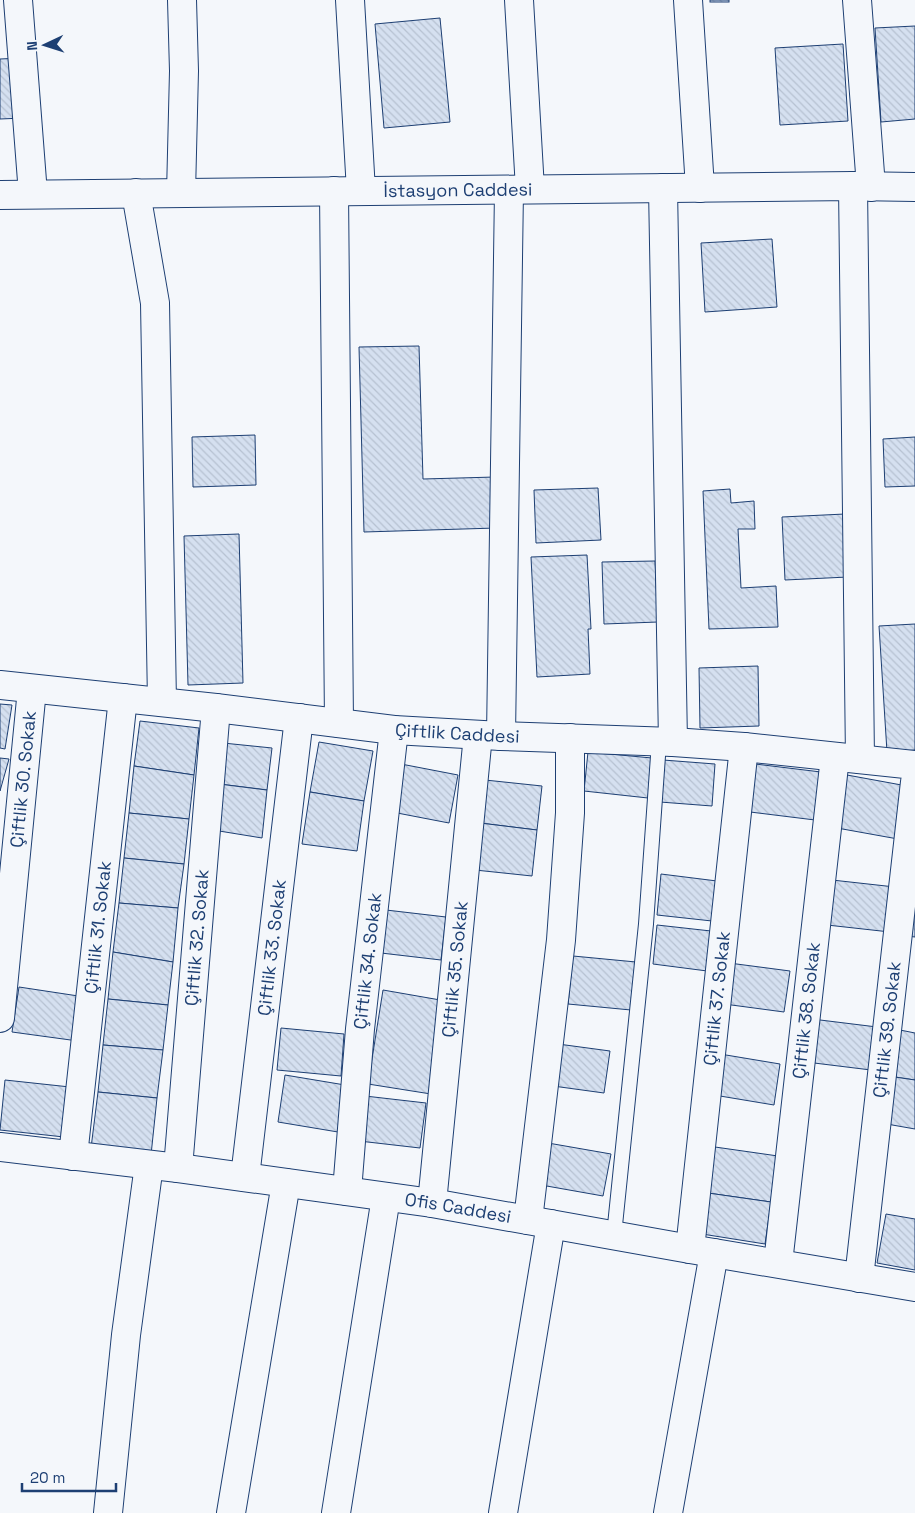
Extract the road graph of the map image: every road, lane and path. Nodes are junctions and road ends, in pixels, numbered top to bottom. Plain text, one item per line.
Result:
1 (18, 0) edge
2 (182, 0) edge
3 (350, 0) edge
4 (519, 0) edge
5 (688, 0) edge
6 (857, 0) edge
7 (862, 186) junction
8 (915, 187) edge
9 (663, 188) junction
10 (700, 188) junction
11 (519, 190) junction
12 (334, 191) junction
13 (361, 191) junction
14 (136, 193) junction
15 (181, 193) junction
16 (33, 194) junction
17 (0, 195) edge
18 (0, 686) edge
19 (32, 689) junction
20 (124, 698) junction
21 (162, 702) junction
22 (216, 708) junction
23 (299, 718) junction
24 (339, 723) junction
25 (394, 730) junction
26 (490, 735) junction
27 (570, 738) junction
28 (666, 742) junction
29 (744, 747) junction
30 (847, 758) junction
31 (915, 765) edge
32 (915, 782) edge
33 (0, 1018) edge
34 (0, 1147) edge
35 (73, 1156) junction
36 (149, 1165) junction
37 (178, 1168) junction
38 (245, 1177) junction
39 (286, 1183) junction
40 (347, 1191) junction
41 (386, 1197) junction
42 (432, 1203) junction
43 (540, 1222) junction
44 (614, 1235) junction
45 (702, 1251) junction
46 (778, 1264) junction
47 (859, 1278) junction
48 (915, 1287) edge
49 (108, 1513) edge
50 (231, 1513) edge
51 (336, 1513) edge
52 (503, 1513) edge
53 (668, 1513) edge

1 - 16 street
2 - 15 street
3 - 13 street
4 - 11 street, Çiftlik 35. Sokak
5 - 10 street
6 - 7 street, Çiftlik 38. Sokak
7 - 8 street, İstasyon Caddesi
7 - 10 street, İstasyon Caddesi
7 - 30 street, Çiftlik 38. Sokak
9 - 10 street, İstasyon Caddesi
9 - 11 street, İstasyon Caddesi
9 - 28 street
11 - 13 street, İstasyon Caddesi
11 - 26 street, Çiftlik 35. Sokak
12 - 13 street, İstasyon Caddesi
12 - 15 street, İstasyon Caddesi
12 - 24 street
14 - 15 street, İstasyon Caddesi
14 - 16 street, İstasyon Caddesi
14 - 21 street
16 - 17 street, İstasyon Caddesi
18 - 19 street, Çiftlik Caddesi
19 - 20 street, Çiftlik Caddesi
19 - 33 street, Çiftlik 30. Sokak
20 - 21 street, Çiftlik Caddesi
20 - 35 street, Çiftlik 31. Sokak
21 - 22 street, Çiftlik Caddesi
22 - 23 street, Çiftlik Caddesi
22 - 37 street, Çiftlik 32. Sokak
23 - 24 street, Çiftlik Caddesi
23 - 38 street, Çiftlik 33. Sokak
24 - 25 street, Çiftlik Caddesi
25 - 26 street, Çiftlik Caddesi
25 - 40 street, Çiftlik 34. Sokak
26 - 27 street, Çiftlik Caddesi
26 - 42 street, Çiftlik 35. Sokak
27 - 28 street, Çiftlik Caddesi
27 - 43 street
28 - 29 street, Çiftlik Caddesi
28 - 44 lane
29 - 30 street, Çiftlik Caddesi
29 - 45 street, Çiftlik 37. Sokak
30 - 31 street, Çiftlik Caddesi
30 - 46 street, Çiftlik 38. Sokak
32 - 47 street, Çiftlik 39. Sokak
34 - 35 street, Ofis Caddesi
35 - 36 street, Ofis Caddesi
36 - 37 street, Ofis Caddesi
36 - 49 street
37 - 38 street, Ofis Caddesi
38 - 39 street, Ofis Caddesi
39 - 40 street, Ofis Caddesi
39 - 50 street
40 - 41 street, Ofis Caddesi
41 - 42 street, Ofis Caddesi
41 - 51 street
42 - 43 street, Ofis Caddesi
43 - 44 street, Ofis Caddesi
43 - 52 street
44 - 45 street, Ofis Caddesi
45 - 46 street, Ofis Caddesi
45 - 53 street, Çiftlik 37. Sokak
46 - 47 street, Ofis Caddesi
47 - 48 street, Ofis Caddesi

